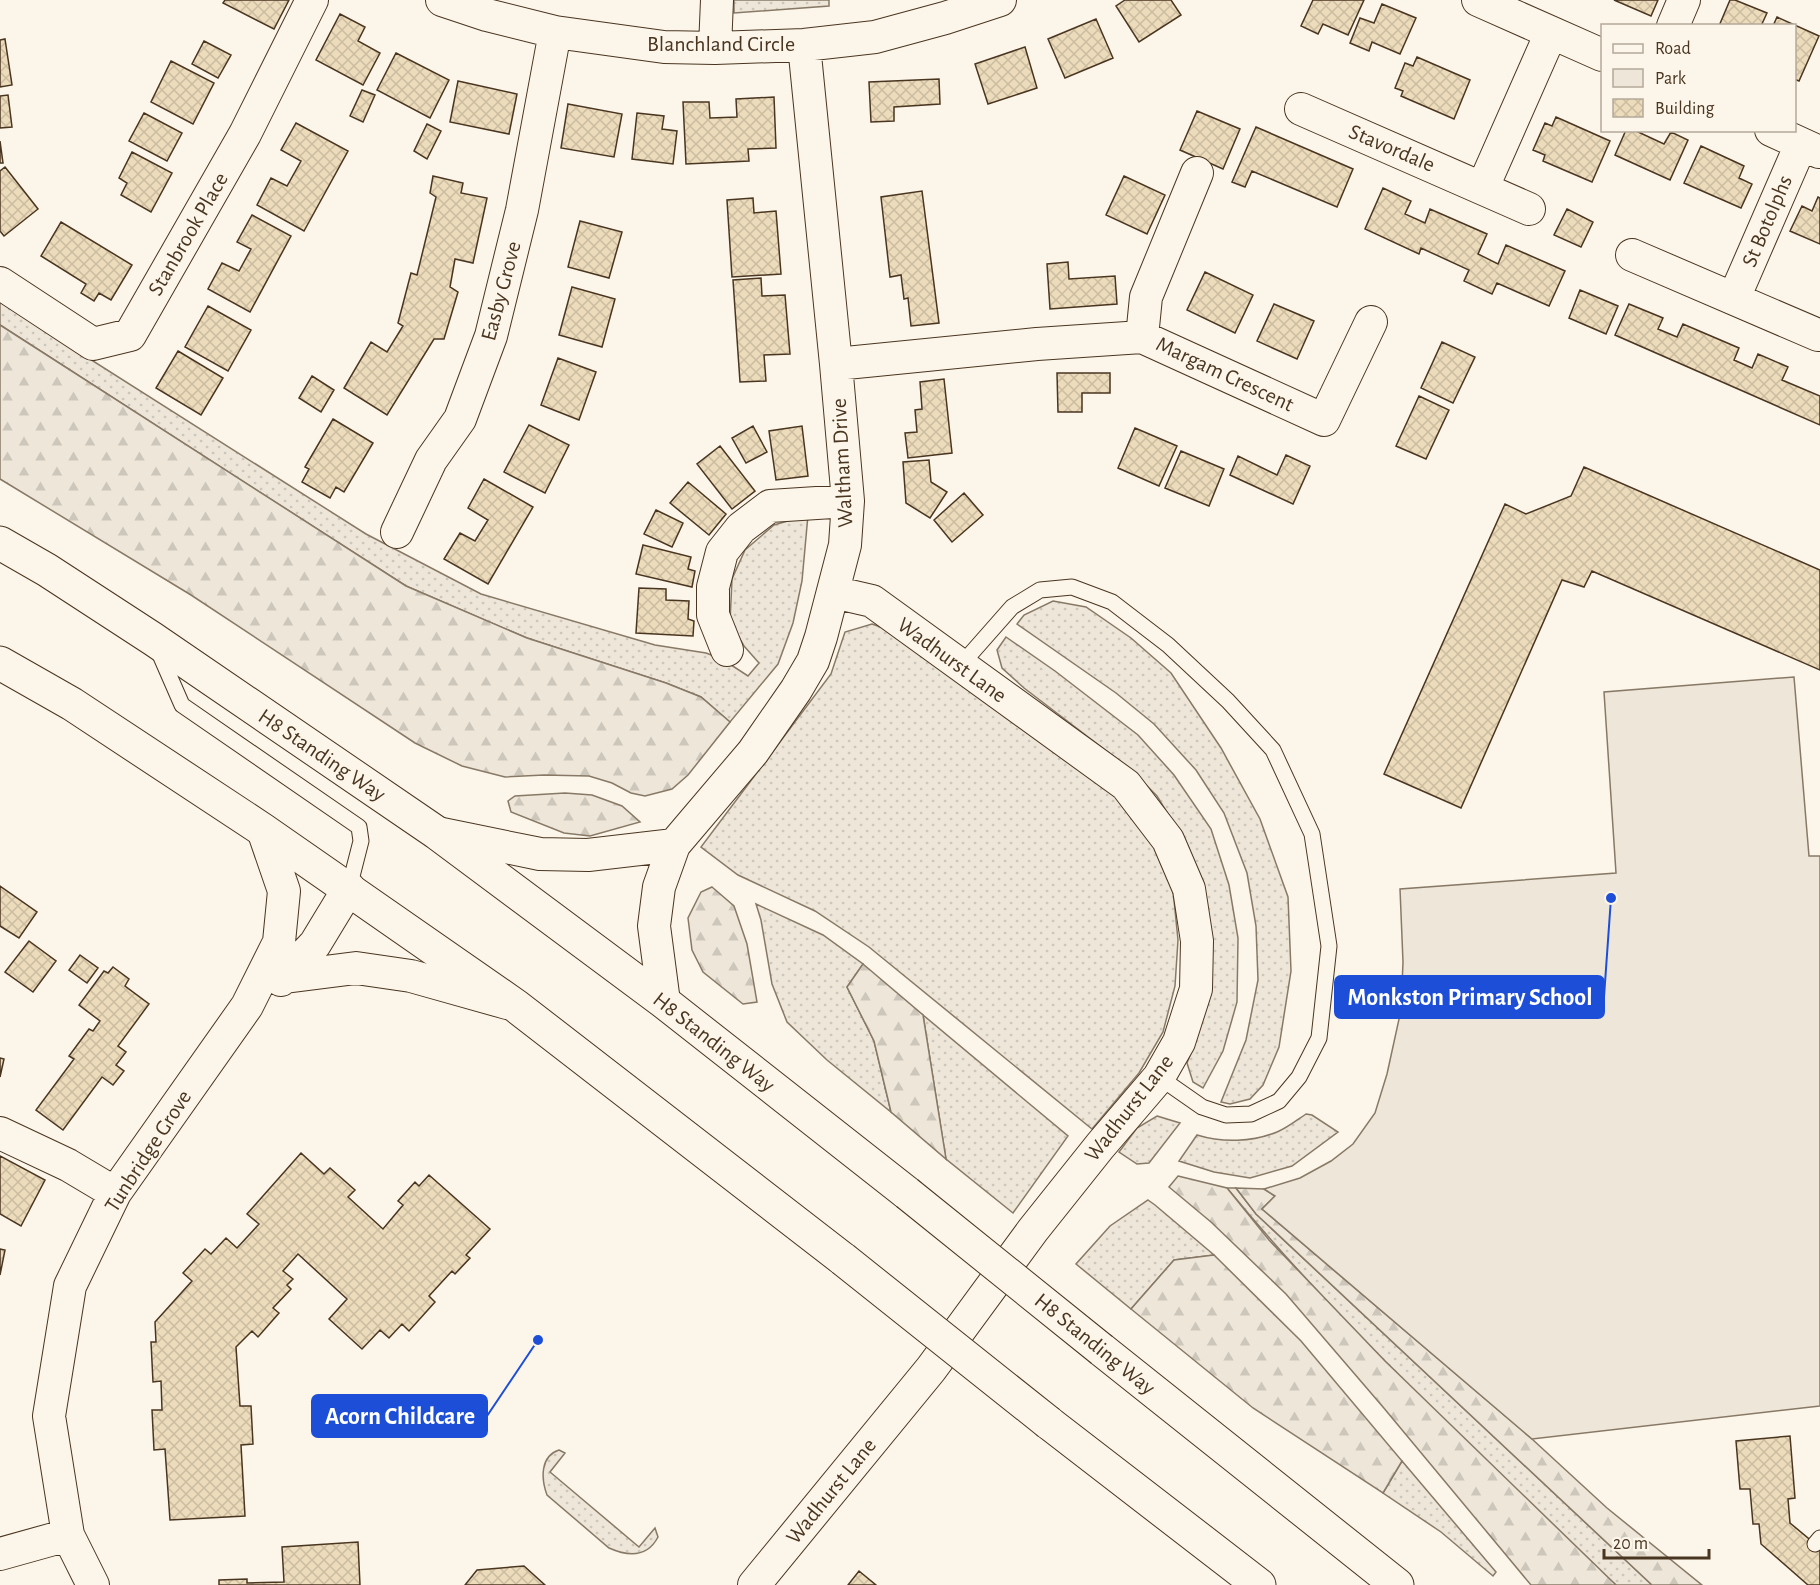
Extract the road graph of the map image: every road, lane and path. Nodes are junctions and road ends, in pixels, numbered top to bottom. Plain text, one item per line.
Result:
1 (312, 0) edge
2 (442, 0) edge
3 (717, 0) edge
4 (1000, 0) edge
5 (1478, 0) edge
6 (1684, 0) edge
7 (1674, 24) edge
8 (555, 32) junction
9 (1551, 33) junction
10 (804, 45) junction
11 (715, 48) junction
12 (1601, 55) edge
13 (1301, 109) dead end
14 (1775, 132) edge
15 (1810, 148) edge
16 (1197, 173) dead end
17 (1483, 188) junction
18 (1529, 209) dead end
19 (1632, 255) dead end
20 (0, 283) edge
21 (1734, 298) junction
22 (1371, 322) dead end
23 (1818, 335) dead end
24 (1142, 337) junction
25 (836, 364) junction
26 (848, 501) junction
27 (397, 532) dead end
28 (0, 543) edge
29 (833, 592) junction
30 (153, 639) junction
31 (727, 650) dead end
32 (0, 663) edge
33 (960, 666) junction
34 (263, 830) junction
35 (437, 833) junction
36 (674, 845) junction
37 (349, 888) junction
38 (285, 977) junction
39 (664, 1002) junction
40 (247, 1006) junction
41 (516, 1006) junction
42 (1159, 1077) junction
43 (0, 1133) edge
44 (115, 1193) junction
45 (68, 1535) junction
46 (0, 1554) edge
47 (93, 1585) edge
48 (754, 1585) edge
49 (1259, 1585) edge
50 (1397, 1585) edge

1 - 20 street, Stanbrook Place
2 - 8 street, Blanchland Circle
3 - 11 street
4 - 10 street, Blanchland Circle
5 - 9 street
6 - 7 street
8 - 11 street, Blanchland Circle
8 - 27 street, Easby Grove
9 - 12 street
9 - 17 street
10 - 11 street, Blanchland Circle
10 - 25 street, Waltham Drive
13 - 17 street, Stavordale
14 - 15 street
15 - 21 street, St Botolphs
16 - 24 street
17 - 18 street, Stavordale
19 - 21 street
21 - 23 street
22 - 24 street, Margam Crescent
24 - 25 street, Margam Crescent
25 - 26 street, Waltham Drive
26 - 29 street, Waltham Drive
26 - 31 street
28 - 30 highway, H8 Standing Way
29 - 33 street, Wadhurst Lane
29 - 36 street, Waltham Drive
30 - 35 highway, H8 Standing Way
30 - 37 lane
32 - 34 highway
33 - 42 street, Wadhurst Lane
33 - 42 lane
34 - 37 highway
34 - 40 street, Tunbridge Grove
35 - 36 street
35 - 39 highway, H8 Standing Way
36 - 39 street
37 - 38 street, Tunbridge Grove
37 - 41 highway
38 - 40 street, Tunbridge Grove
38 - 41 street
39 - 50 highway, H8 Standing Way, bridge
40 - 44 street, Tunbridge Grove
41 - 49 highway, bridge
42 - 48 street, Wadhurst Lane
43 - 44 street
44 - 45 street, Tunbridge Grove
45 - 46 street
45 - 47 street, Tunbridge Grove

